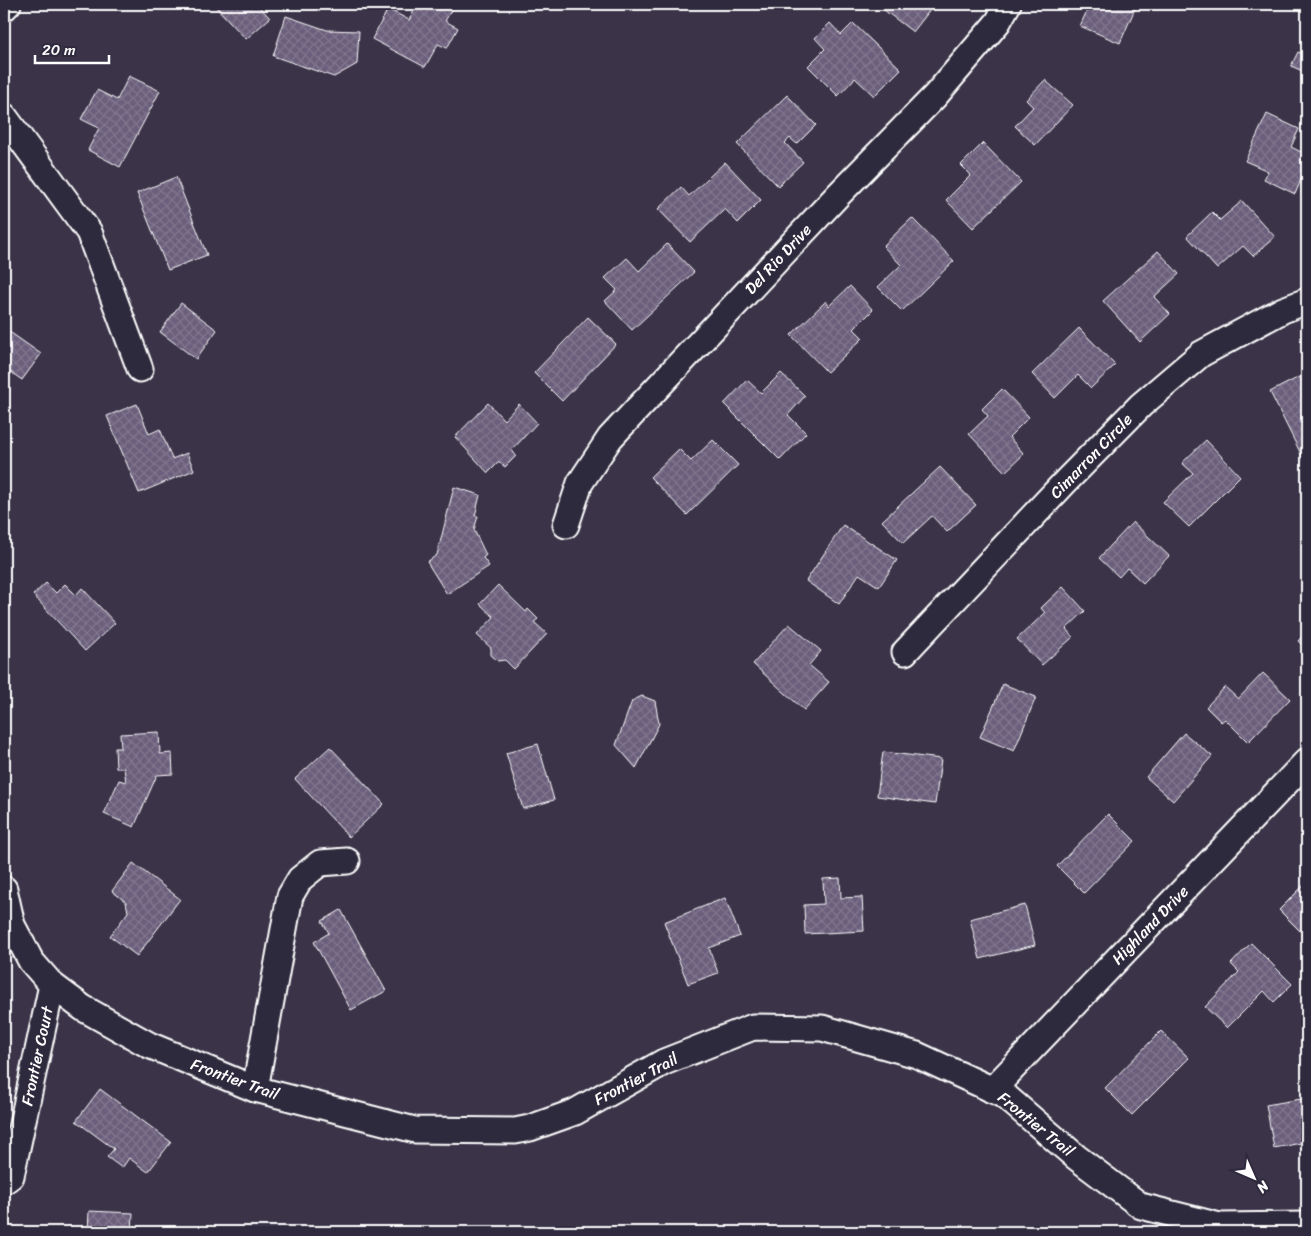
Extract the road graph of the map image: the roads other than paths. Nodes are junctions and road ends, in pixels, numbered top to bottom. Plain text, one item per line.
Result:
1 (8, 4) edge
2 (1008, 4) edge
3 (4, 8) edge
4 (4, 116) edge
5 (1307, 302) edge
6 (140, 369) dead end
7 (566, 525) dead end
8 (905, 652) dead end
9 (1307, 761) edge
10 (346, 861) dead end
11 (4, 889) edge
12 (52, 985) junction
13 (255, 1089) junction
14 (992, 1090) junction
15 (4, 1182) edge
16 (1307, 1225) edge

1 - 3 street
2 - 7 street, Del Rio Drive
4 - 6 street
5 - 8 street, Cimarron Circle
9 - 14 street, Highland Drive
10 - 13 street
11 - 12 street, Frontier Trail
12 - 13 street, Frontier Trail
12 - 15 street, Frontier Court
13 - 14 street, Frontier Trail
14 - 16 street, Frontier Trail

